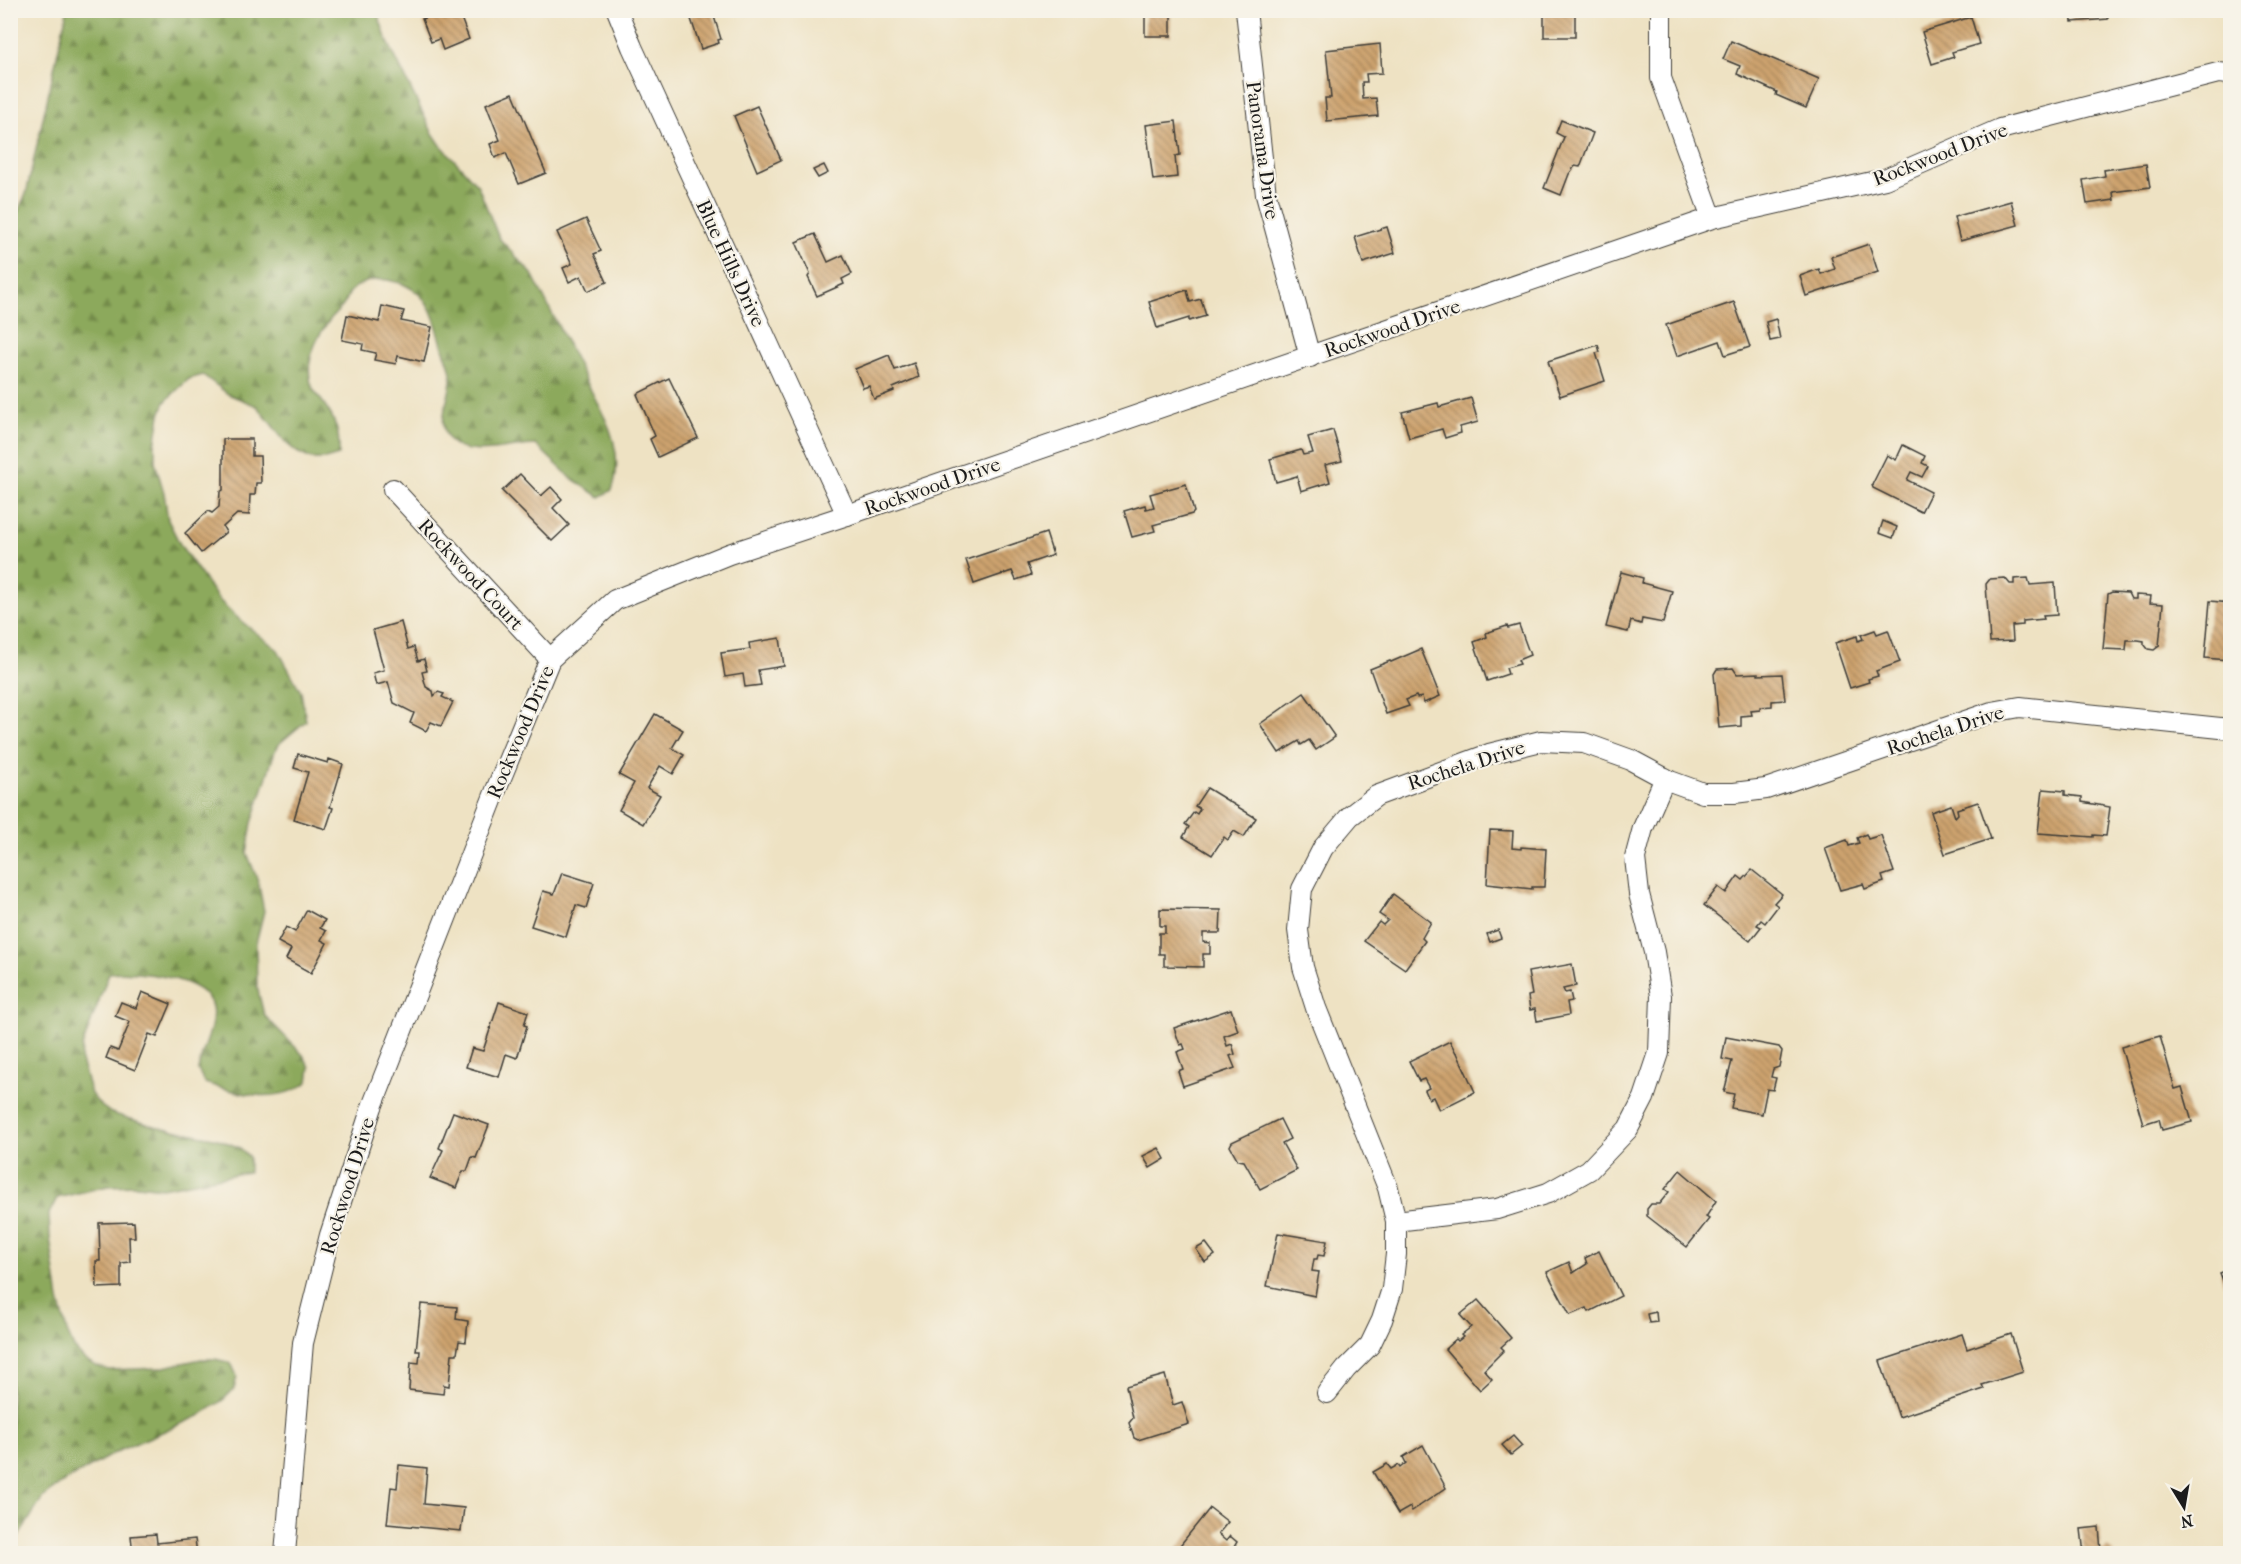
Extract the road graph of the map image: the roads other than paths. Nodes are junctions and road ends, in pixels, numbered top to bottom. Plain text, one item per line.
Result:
1 (617, 10) edge
2 (1246, 10) edge
3 (1661, 10) edge
4 (2230, 74) edge
5 (1712, 218) junction
6 (1310, 357) junction
7 (393, 489) dead end
8 (847, 515) junction
9 (550, 659) junction
10 (2230, 729) edge
11 (1665, 778) junction
12 (1396, 1221) junction
13 (1327, 1393) dead end
14 (285, 1554) edge

1 - 8 street, Blue Hills Drive
2 - 6 street, Panorama Drive
3 - 5 street
4 - 5 street, Rockwood Drive
5 - 6 street, Rockwood Drive
6 - 8 street, Rockwood Drive
7 - 9 street, Rockwood Court
8 - 9 street, Rockwood Drive
9 - 14 street, Rockwood Drive
10 - 11 street, Rochela Drive
11 - 12 street
11 - 12 street, Rochela Drive
12 - 13 street, Rochela Drive

